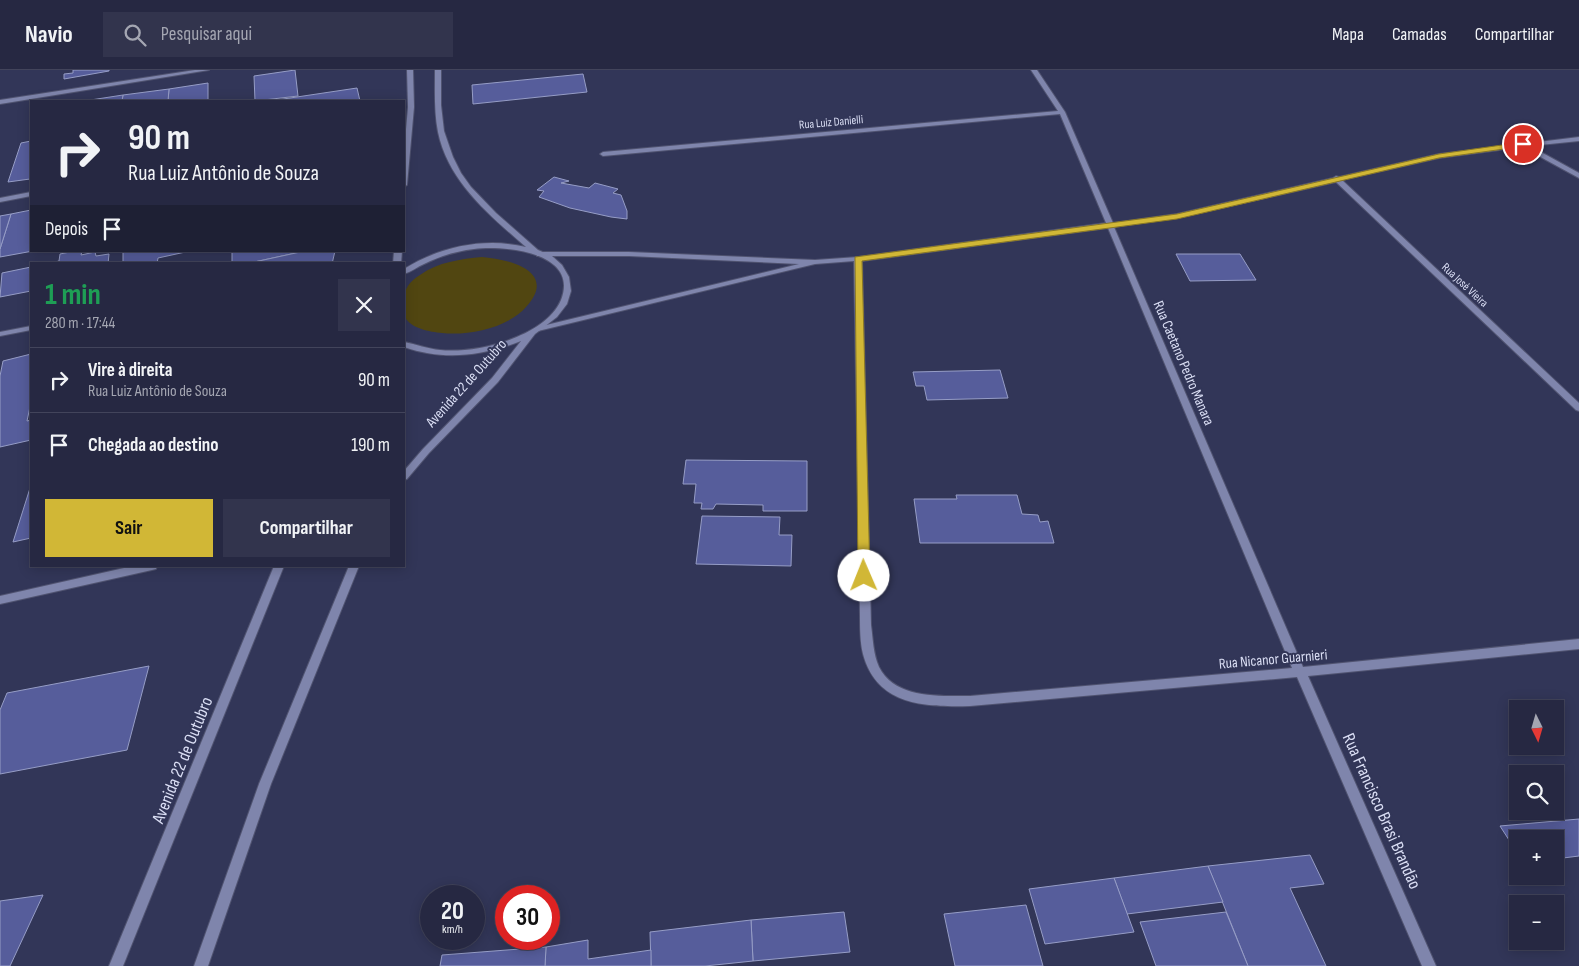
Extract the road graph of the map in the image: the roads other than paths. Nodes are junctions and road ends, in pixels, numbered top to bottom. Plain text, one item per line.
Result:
1 (206, 70) edge
2 (410, 70) edge
3 (438, 70) edge
4 (1034, 70) edge
5 (0, 102) edge
6 (1062, 112) junction
7 (406, 128) edge
8 (1579, 140) edge
9 (1523, 144) junction
10 (603, 154) dead end
11 (405, 156) edge
12 (1579, 176) edge
13 (1336, 178) junction
14 (30, 194) edge
15 (0, 200) edge
16 (1110, 224) junction
17 (539, 253) junction
18 (858, 259) junction
19 (815, 262) junction
20 (405, 271) edge
21 (30, 328) edge
22 (535, 330) junction
23 (0, 334) edge
24 (405, 344) edge
25 (1579, 408) edge
26 (405, 476) edge
27 (148, 567) edge
28 (279, 567) edge
29 (354, 567) edge
30 (0, 600) edge
31 (1579, 644) edge
32 (1300, 672) junction
33 (116, 966) edge
34 (201, 966) edge
35 (1429, 966) edge

1 - 5 street
2 - 7 street
3 - 17 street
4 - 6 street, Rua Caetano Pedro Manara
6 - 10 street, Rua Luiz Danielli
6 - 16 street, Rua Caetano Pedro Manara
7 - 11 street
8 - 9 street
9 - 12 street
9 - 13 street
13 - 16 street
13 - 25 street, Rua José Vieira
14 - 15 street
16 - 18 street
16 - 32 street, Rua Caetano Pedro Manara
17 - 19 street
17 - 20 street
17 - 22 street
18 - 19 street
18 - 32 street, Rua Nicanor Guarnieri
19 - 22 street
21 - 23 street
22 - 24 street
22 - 26 street, Avenida 22 de Outubro
27 - 30 street
28 - 33 street, Avenida 22 de Outubro
29 - 34 street
31 - 32 street, Rua Nicanor Guarnieri
32 - 35 street, Rua Francisco Brasi Brandão

